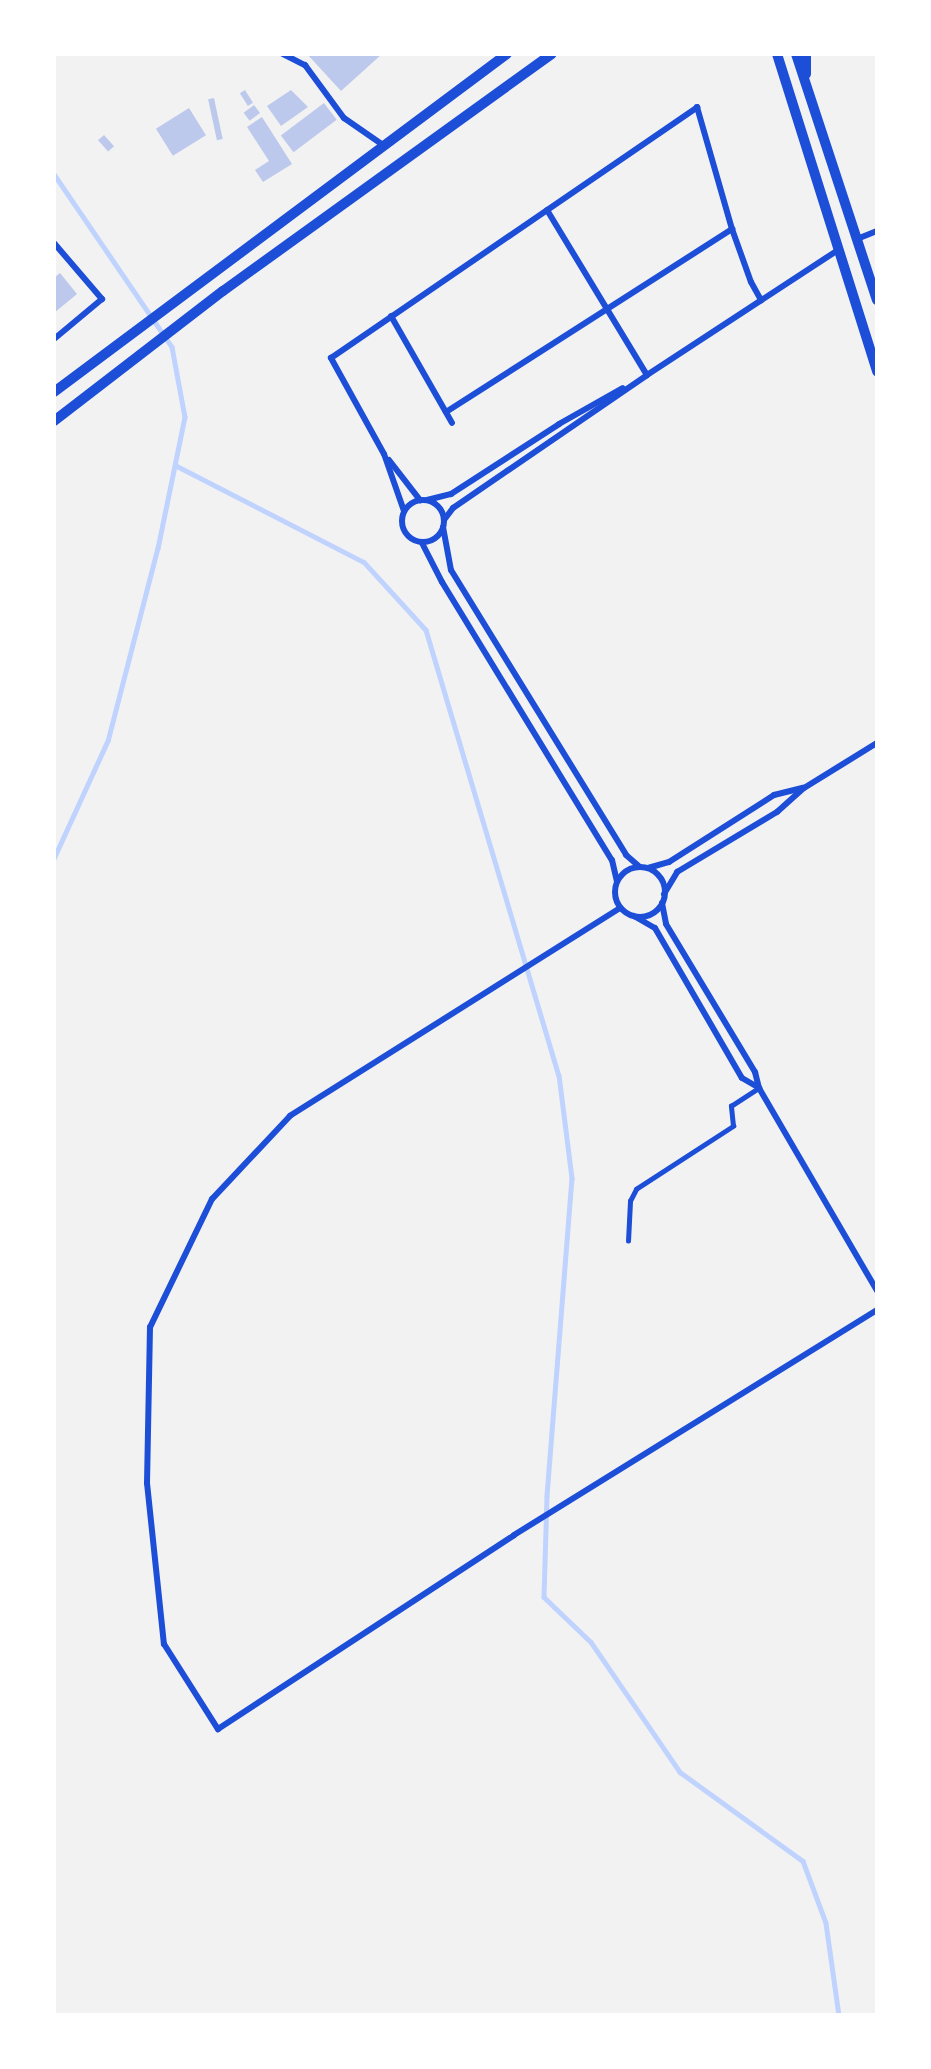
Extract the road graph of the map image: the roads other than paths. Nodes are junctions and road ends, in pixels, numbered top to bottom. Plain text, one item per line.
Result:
1 (283, 54) edge
2 (507, 54) edge
3 (552, 54) edge
4 (768, 54) edge
5 (777, 54) edge
6 (796, 54) edge
7 (806, 54) edge
8 (806, 83) junction
9 (787, 86) junction
10 (383, 145) junction
11 (547, 210) junction
12 (732, 229) junction
13 (877, 231) edge
14 (857, 239) junction
15 (54, 243) edge
16 (838, 250) junction
17 (762, 300) junction
18 (877, 300) edge
19 (607, 309) junction
20 (391, 316) junction
21 (54, 339) edge
22 (877, 372) edge
23 (647, 375) junction
24 (54, 392) edge
25 (446, 412) junction
26 (54, 421) edge
27 (452, 423) dead end
28 (384, 454) junction
29 (423, 500) junction
30 (404, 511) junction
31 (444, 523) junction
32 (422, 543) junction
33 (877, 743) edge
34 (804, 788) junction
35 (640, 867) junction
36 (648, 868) junction
37 (617, 881) junction
38 (664, 894) junction
39 (662, 903) junction
40 (620, 908) junction
41 (634, 916) junction
42 (759, 1088) junction
43 (628, 1241) dead end
44 (877, 1291) edge
45 (877, 1310) edge

1 - 10 street
2 - 10 street
3 - 26 street
4 - 9 street
5 - 9 street
6 - 8 street
7 - 8 street
8 - 14 street
9 - 16 street
10 - 24 street
11 - 12 street
11 - 19 street
11 - 20 street
12 - 17 street
12 - 19 street
13 - 14 street
14 - 18 street
15 - 21 street
16 - 17 street
16 - 22 street
17 - 23 street
19 - 23 street
19 - 25 street
20 - 25 street
20 - 28 street
23 - 29 street
23 - 31 street
25 - 27 street
28 - 29 street
28 - 30 street
29 - 30 street
29 - 31 street
30 - 32 street
31 - 32 street
31 - 35 street
32 - 37 street
33 - 34 street
34 - 36 street
34 - 38 street
35 - 36 street
35 - 37 street
36 - 38 street
37 - 40 street
38 - 39 street
39 - 41 street
39 - 42 street
40 - 41 street
40 - 45 street
41 - 42 street
42 - 43 lane
42 - 44 street

